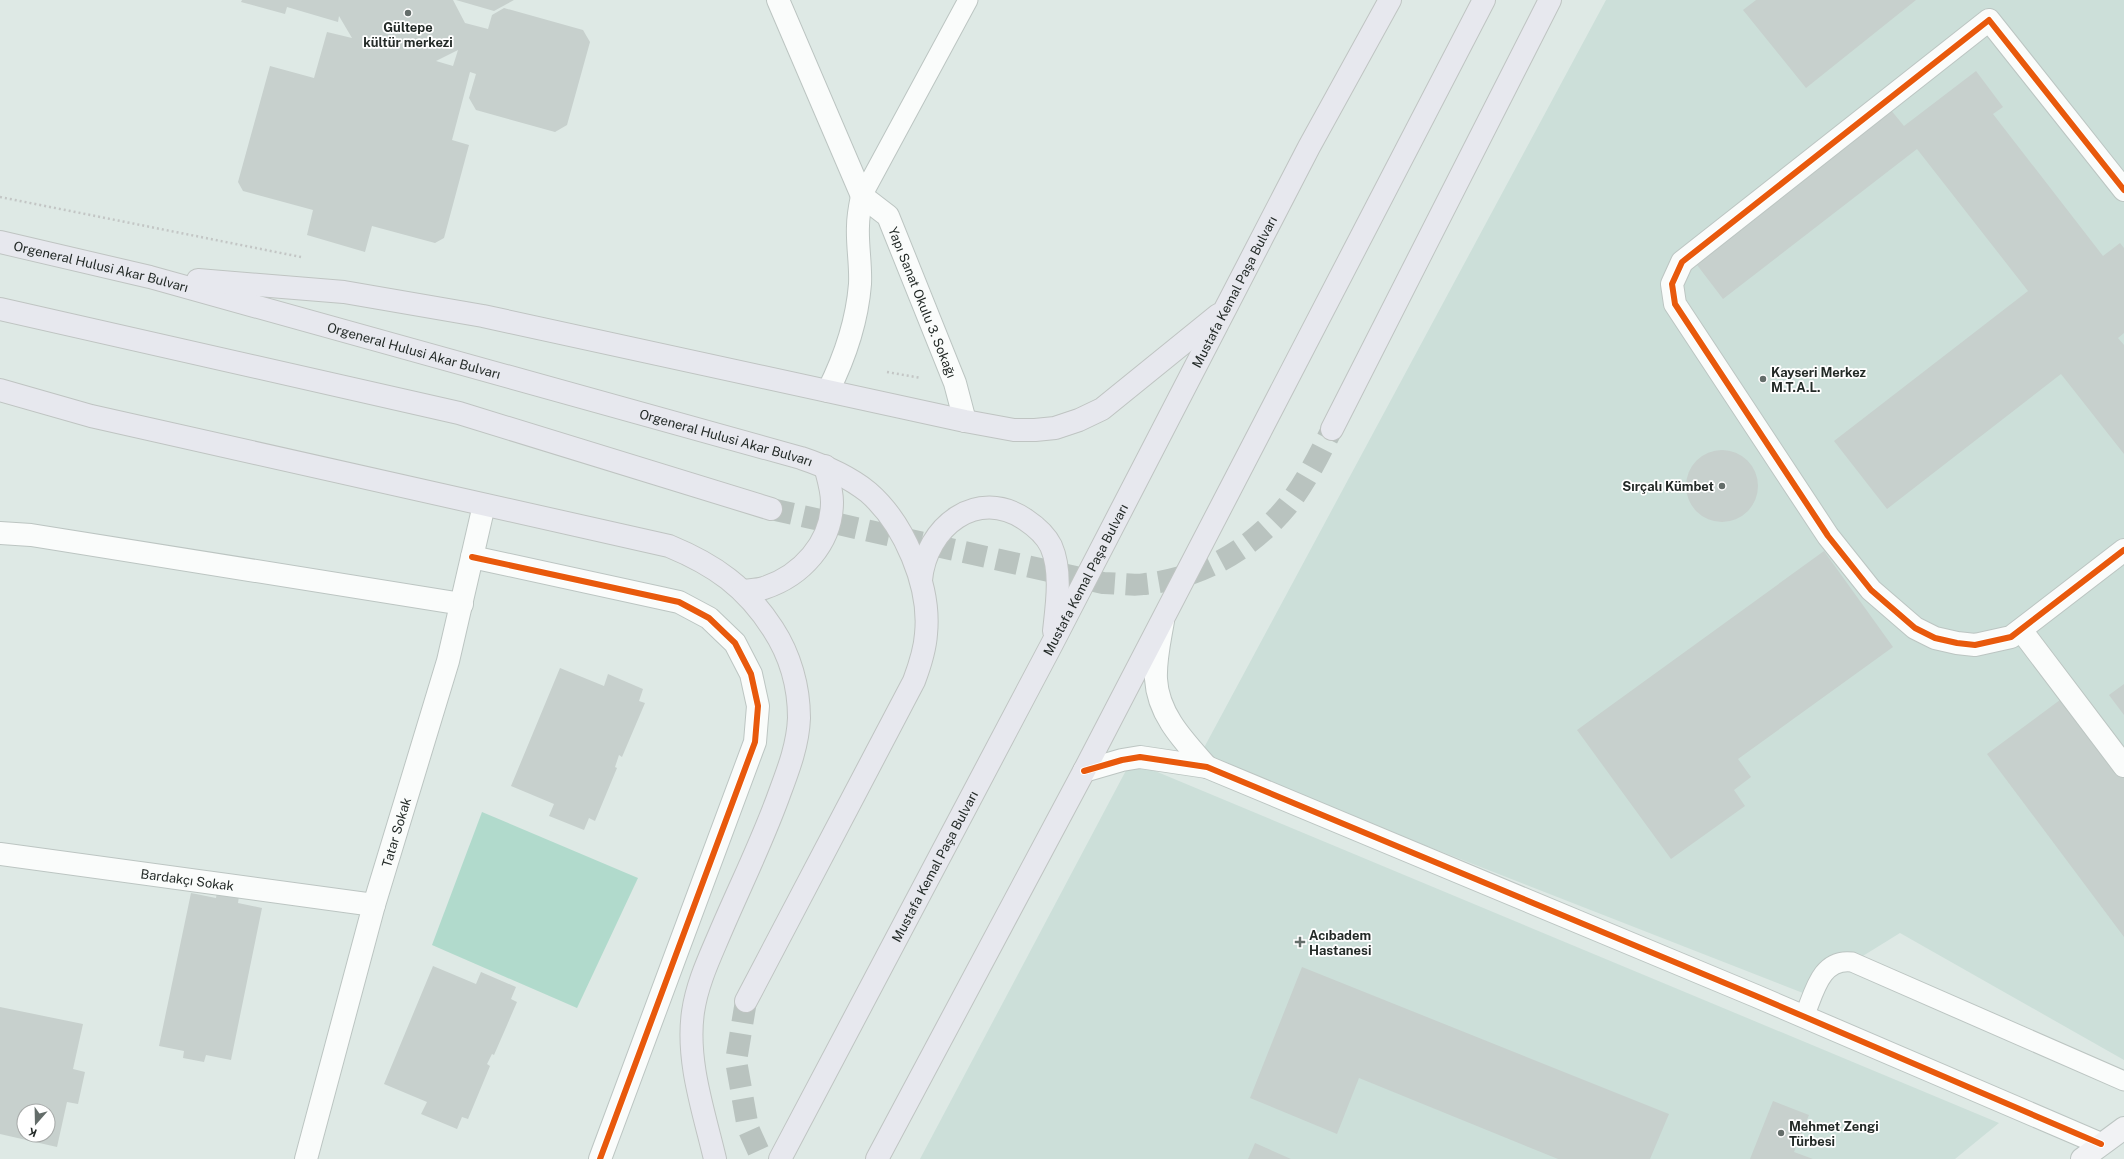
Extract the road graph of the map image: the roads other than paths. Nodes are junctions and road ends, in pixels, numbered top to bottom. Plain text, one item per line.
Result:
1 (778, 0) edge
2 (968, 0) edge
3 (1390, 0) edge
4 (1484, 0) edge
5 (1550, 0) edge
6 (2124, 190) edge
7 (862, 196) junction
8 (0, 242) edge
9 (150, 277) junction
10 (0, 309) edge
11 (1224, 311) junction
12 (0, 390) edge
13 (828, 391) junction
14 (965, 421) junction
15 (1332, 429) tunnel mouth
16 (825, 466) junction
17 (484, 505) junction
18 (771, 509) tunnel mouth
19 (0, 533) edge
20 (2124, 550) edge
21 (472, 557) junction
22 (921, 583) junction
23 (743, 591) junction
24 (462, 604) junction
25 (1163, 617) junction
26 (2021, 630) junction
27 (1052, 644) junction
28 (2124, 766) edge
29 (1207, 767) junction
30 (1084, 771) junction
31 (0, 854) edge
32 (374, 905) junction
33 (746, 1001) tunnel mouth
34 (1804, 1017) junction
35 (2124, 1081) edge
36 (2124, 1128) edge
37 (2101, 1144) junction
38 (306, 1159) edge
39 (600, 1159) edge
40 (715, 1159) edge
41 (780, 1159) edge
42 (877, 1159) edge
43 (2082, 1159) edge

1 - 7 street, Yapı Sanat Okulu 3. Sokağı
2 - 7 lane
3 - 11 main road, Mustafa Kemal Paşa Bulvarı
4 - 25 main road
5 - 15 main road
6 - 26 street
7 - 13 street
7 - 14 street, Yapı Sanat Okulu 3. Sokağı
8 - 9 main road, Orgeneral Hulusi Akar Bulvarı
9 - 13 main road
9 - 16 main road, Orgeneral Hulusi Akar Bulvarı
10 - 18 main road
11 - 14 main road
11 - 27 main road, Mustafa Kemal Paşa Bulvarı
12 - 17 main road
13 - 14 main road
16 - 22 main road, Orgeneral Hulusi Akar Bulvarı
16 - 23 main road
17 - 21 street, Tatar Sokak
17 - 23 main road
19 - 24 street
20 - 26 street
21 - 24 street, Tatar Sokak
21 - 39 street
22 - 27 main road
22 - 33 main road
23 - 40 main road
24 - 32 street, Tatar Sokak
25 - 29 street
25 - 30 main road
26 - 28 street
27 - 41 main road, Mustafa Kemal Paşa Bulvarı
29 - 30 street
29 - 34 street
30 - 42 main road
31 - 32 street, Bardakçı Sokak
32 - 38 street, Tatar Sokak
34 - 35 lane
34 - 37 street
36 - 37 street
37 - 43 street

